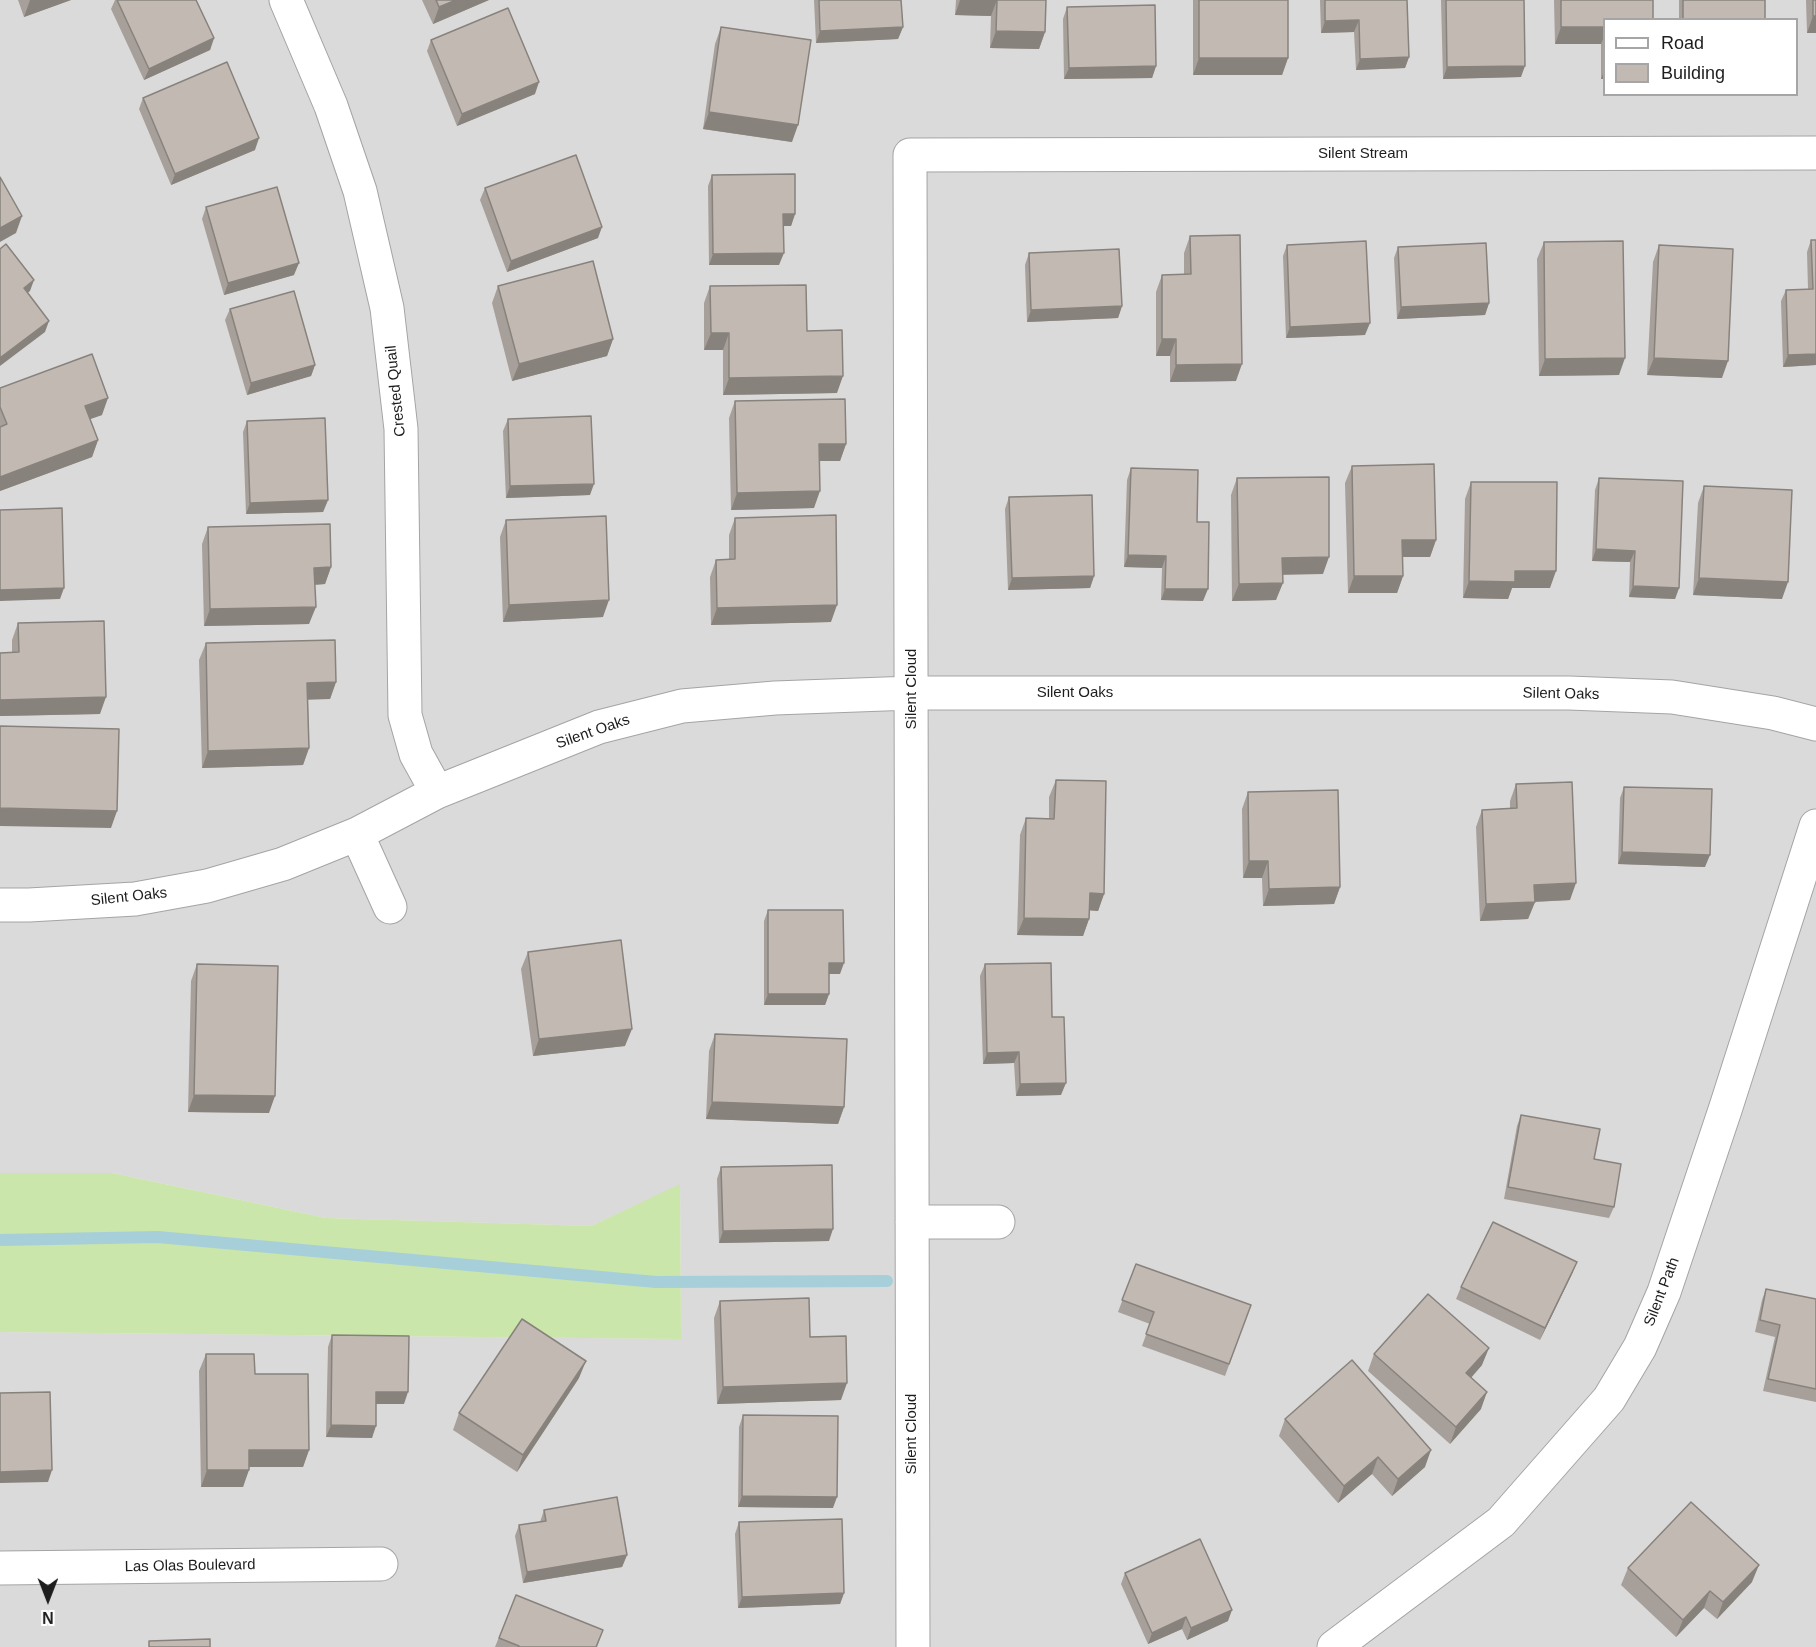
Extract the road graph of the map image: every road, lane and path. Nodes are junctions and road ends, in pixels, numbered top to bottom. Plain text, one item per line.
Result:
1 (286, 0) edge
2 (1816, 153) edge
3 (910, 155) joint
4 (912, 693) junction
5 (1816, 724) edge
6 (437, 792) junction
7 (1816, 826) edge
8 (357, 834) junction
9 (0, 905) edge
10 (390, 907) dead end
11 (912, 1222) junction
12 (998, 1222) dead end
13 (381, 1564) dead end
14 (0, 1568) edge
15 (913, 1647) edge
16 (1335, 1647) edge

1 - 6 street, Crested Quail
2 - 3 street, Silent Stream
3 - 4 street, Silent Cloud
4 - 5 street, Silent Oaks
4 - 6 street, Silent Oaks
4 - 11 street, Silent Cloud
6 - 8 street, Silent Oaks
7 - 16 street, Silent Path
8 - 9 street, Silent Oaks
8 - 10 street
11 - 12 street
11 - 15 street, Silent Cloud
13 - 14 street, Las Olas Boulevard

